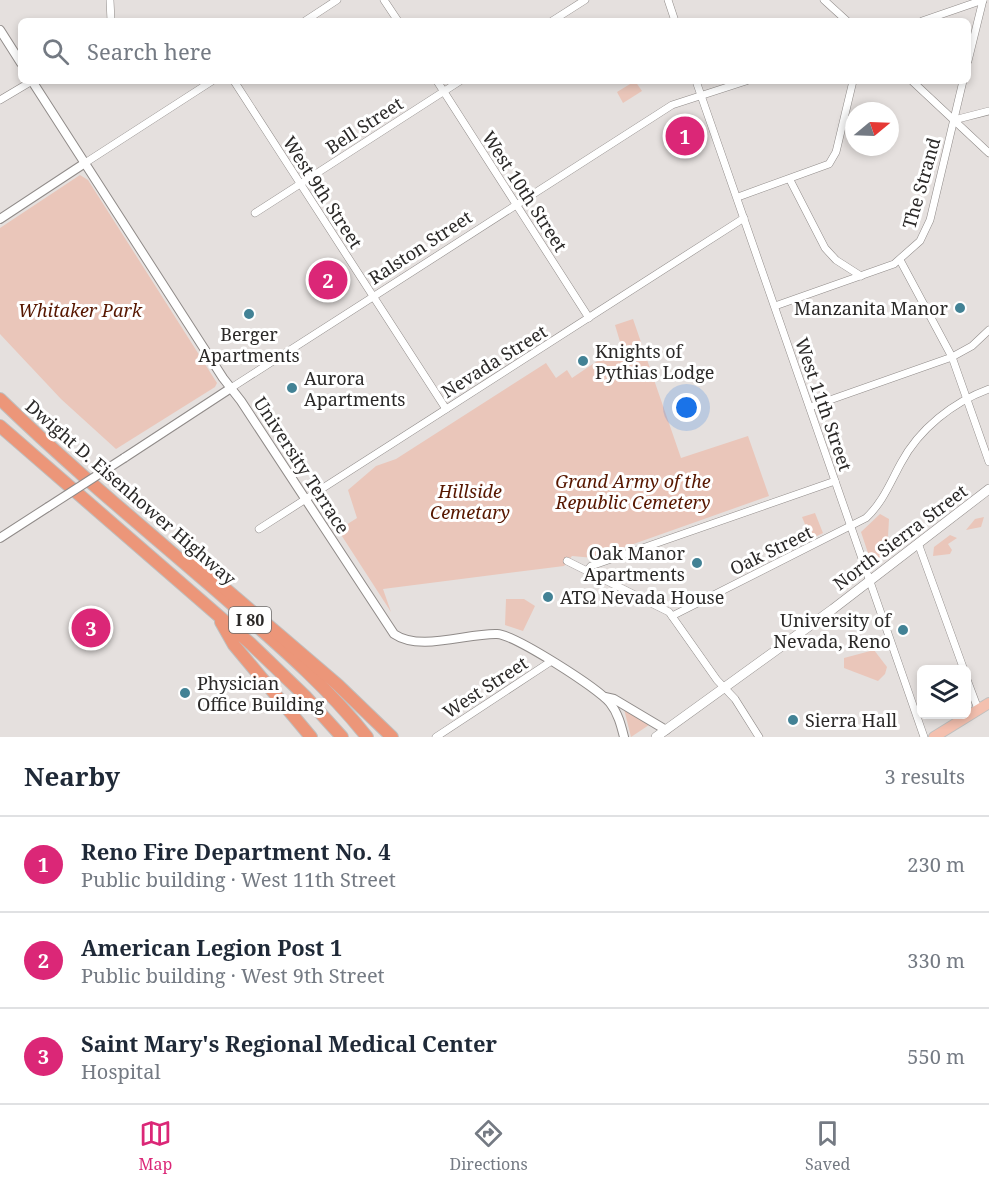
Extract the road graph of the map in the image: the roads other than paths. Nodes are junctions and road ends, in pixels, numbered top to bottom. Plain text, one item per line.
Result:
1 (110, 0) edge
2 (337, 0) edge
3 (384, 0) edge
4 (585, 0) edge
5 (668, 0) edge
6 (824, 0) edge
7 (983, 0) edge
8 (111, 18) edge
9 (309, 18) edge
10 (396, 18) edge
11 (557, 18) edge
12 (674, 18) edge
13 (844, 18) edge
14 (931, 18) edge
15 (0, 30) edge
16 (971, 49) edge
17 (18, 58) edge
18 (27, 84) edge
19 (34, 84) edge
20 (207, 84) edge
21 (236, 84) edge
22 (439, 84) edge
23 (455, 84) edge
24 (697, 84) edge
25 (737, 84) edge
26 (852, 84) edge
27 (915, 84) edge
28 (962, 84) edge
29 (444, 91) junction
30 (702, 95) junction
31 (0, 100) edge
32 (989, 111) edge
33 (954, 120) junction
34 (989, 153) edge
35 (85, 163) junction
36 (790, 180) junction
37 (301, 184) junction
38 (738, 197) junction
39 (516, 205) junction
40 (255, 213) dead end
41 (744, 218) junction
42 (0, 219) edge
43 (900, 260) junction
44 (861, 276) junction
45 (373, 297) junction
46 (775, 306) junction
47 (589, 318) junction
48 (989, 330) edge
49 (952, 357) junction
50 (231, 388) junction
51 (989, 389) edge
52 (0, 399) edge
53 (967, 399) junction
54 (810, 407) junction
55 (446, 410) junction
56 (0, 426) edge
57 (989, 462) edge
58 (835, 481) junction
59 (989, 489) edge
60 (306, 500) junction
61 (125, 512) junction
62 (851, 527) junction
63 (259, 529) dead end
64 (0, 538) edge
65 (918, 543) junction
66 (567, 561) dead end
67 (587, 571) junction
68 (870, 580) junction
69 (217, 613) junction
70 (672, 616) junction
71 (550, 662) junction
72 (963, 665) edge
73 (724, 688) junction
74 (971, 690) edge
75 (604, 697) junction
76 (989, 703) edge
77 (978, 709) junction
78 (666, 730) junction
79 (311, 737) edge
80 (342, 737) edge
81 (367, 737) edge
82 (392, 737) edge
83 (436, 737) edge
84 (624, 737) edge
85 (656, 737) edge
86 (759, 737) edge
87 (924, 737) edge
88 (934, 737) edge

1 - 8 street
2 - 9 street
3 - 10 street
4 - 11 street
5 - 12 street
6 - 13 street
7 - 14 street
7 - 16 street
15 - 17 street
18 - 31 street
19 - 35 street, University Terrace
20 - 35 street
21 - 37 street, West 9th Street
22 - 29 street, West 10th Street
23 - 29 street, Bell Street
24 - 30 street, West 11th Street
25 - 30 street, Ralston Street
26 - 36 street
27 - 33 street
28 - 33 street, The Strand
29 - 37 street, Bell Street
29 - 39 street, West 10th Street
30 - 38 street, West 11th Street
30 - 39 street, Ralston Street
32 - 33 street
33 - 34 street
33 - 43 street, The Strand
35 - 42 street
35 - 50 street, University Terrace
36 - 38 street
36 - 44 street
37 - 40 street, Bell Street
37 - 45 street, West 9th Street
38 - 41 street, West 11th Street
39 - 45 street, Ralston Street
39 - 47 street, West 10th Street
41 - 46 street, West 11th Street
41 - 47 street, Nevada Street
43 - 44 street, The Strand
43 - 49 street
44 - 46 street, The Strand
45 - 50 street, Ralston Street
45 - 55 street, West 9th Street
46 - 54 street, West 11th Street
47 - 55 street, Nevada Street
48 - 49 street
49 - 53 street
49 - 54 street
50 - 60 street, University Terrace
50 - 64 street, Ralston Street, bridge
51 - 53 street, Oak Street
52 - 61 highway, Dwight D. Eisenhower Highway / I 80
53 - 57 street
53 - 62 street, Oak Street
54 - 58 street, West 11th Street
55 - 60 street, Nevada Street
56 - 69 highway, Dwight D. Eisenhower Highway / I 80
58 - 62 street, West 11th Street
58 - 67 street
59 - 65 main road, North Sierra Street
60 - 63 street, Nevada Street
60 - 71 street, University Terrace
61 - 81 highway, Dwight D. Eisenhower Highway / I 80
61 - 82 highway
62 - 68 street, West 11th Street
62 - 70 street, Oak Street
65 - 68 main road, North Sierra Street
65 - 72 street
66 - 67 street
67 - 70 street
68 - 73 main road, North Sierra Street
68 - 87 street, West 11th Street
69 - 79 highway
69 - 80 highway, Dwight D. Eisenhower Highway / I 80
70 - 73 street
71 - 75 street, University Terrace
71 - 83 street, West Street
73 - 78 main road, North Sierra Street
73 - 86 street
74 - 77 street
75 - 78 street
75 - 84 street, University Terrace
76 - 77 main road
77 - 88 main road
78 - 85 main road, North Sierra Street

